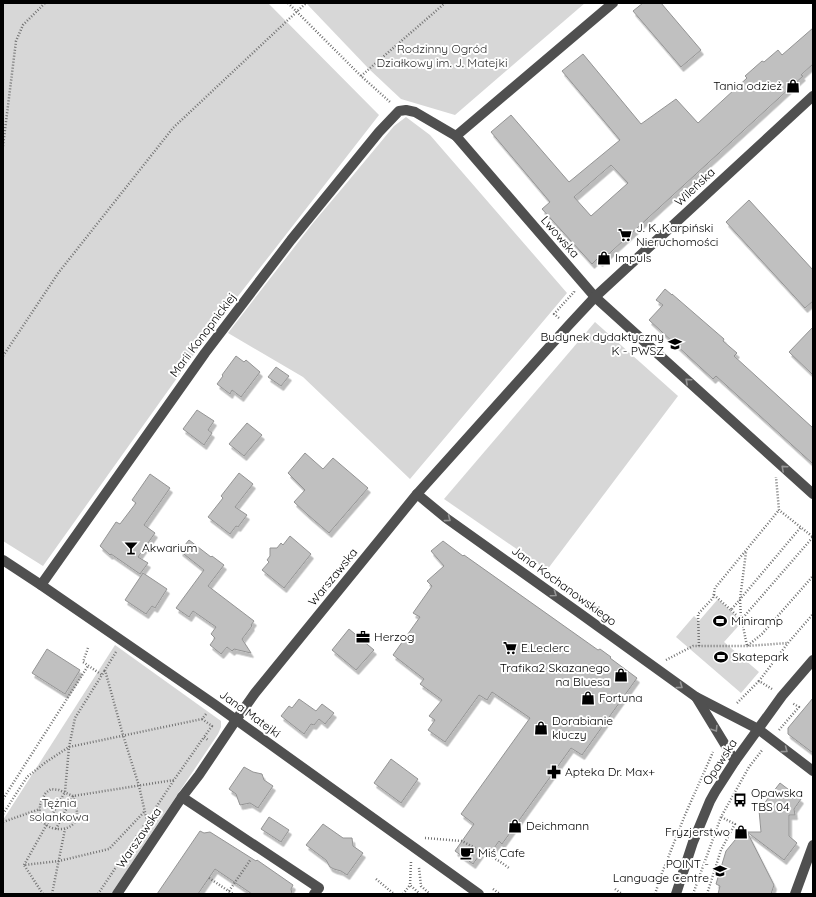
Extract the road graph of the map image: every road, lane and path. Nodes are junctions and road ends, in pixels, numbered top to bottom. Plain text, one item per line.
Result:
1 (45, 3) edge
2 (288, 3) edge
3 (306, 3) edge
4 (445, 3) edge
5 (613, 3) edge
6 (297, 11) junction
7 (361, 76) junction
8 (813, 96) edge
9 (399, 111) junction
10 (456, 136) junction
11 (3, 146) edge
12 (571, 288) dead end
13 (595, 297) junction
14 (554, 314) dead end
15 (3, 356) edge
16 (774, 459) junction
17 (417, 494) junction
18 (813, 494) edge
19 (779, 510) junction
20 (801, 528) junction
21 (746, 551) junction
22 (3, 561) edge
23 (813, 576) edge
24 (41, 585) junction
25 (714, 594) junction
26 (740, 600) junction
27 (731, 610) junction
28 (813, 614) edge
29 (741, 620) junction
30 (788, 643) junction
31 (699, 646) junction
32 (747, 646) junction
33 (88, 648) dead end
34 (117, 650) dead end
35 (813, 660) edge
36 (88, 666) junction
37 (653, 667) junction
38 (105, 670) junction
39 (102, 675) junction
40 (782, 696) junction
41 (696, 697) junction
42 (214, 704) junction
43 (200, 711) dead end
44 (206, 715) junction
45 (202, 719) junction
46 (236, 720) junction
47 (758, 729) junction
48 (716, 731) junction
49 (123, 735) junction
50 (204, 737) junction
51 (771, 739) junction
52 (69, 747) junction
53 (218, 747) junction
54 (735, 761) junction
55 (813, 771) edge
56 (174, 780) junction
57 (139, 786) junction
58 (65, 792) junction
59 (73, 796) junction
60 (182, 797) junction
61 (3, 799) edge
62 (40, 809) junction
63 (145, 811) junction
64 (3, 814) edge
65 (720, 817) junction
66 (147, 821) junction
67 (3, 822) edge
68 (46, 826) junction
69 (65, 829) junction
70 (56, 830) junction
71 (411, 845) junction
72 (813, 845) edge
73 (258, 848) junction
74 (59, 861) junction
75 (24, 865) junction
76 (509, 868) dead end
77 (209, 878) dead end
78 (376, 879) dead end
79 (410, 885) junction
80 (493, 889) dead end
81 (615, 889) dead end
82 (229, 891) junction
83 (43, 894) edge
84 (52, 894) edge
85 (98, 894) edge
86 (117, 894) edge
87 (233, 894) edge
88 (314, 894) edge
89 (394, 894) edge
90 (403, 894) edge
91 (420, 894) edge
92 (430, 894) edge
93 (479, 894) edge
94 (500, 894) edge
95 (622, 894) edge
96 (655, 894) edge
97 (676, 894) edge
98 (693, 894) edge
99 (707, 894) edge
100 (796, 894) edge

1 - 11 path
2 - 6 path
3 - 6 path
4 - 7 path
5 - 10 street
6 - 7 path
6 - 15 path
7 - 9 path
8 - 13 street, Wileńska
9 - 10 street, Lwowska
9 - 24 street, Marii Konopnickiej
10 - 13 street, Lwowska
12 - 14 path
16 -> 13 street, Lwowska
13 - 17 street, Warszawska
18 -> 16 street, Lwowska
16 - 19 path
17 -> 37 street, Jana Kochanowskiego
17 - 46 street, Warszawska
19 - 20 path
19 - 21 path
20 - 26 path
20 - 29 path
21 - 25 path
21 - 26 path
22 - 24 street, Jana Matejki
23 - 32 path
24 - 42 street, Jana Matejki
25 - 27 path
25 - 31 path
26 - 27 path
26 - 29 path
27 - 29 path
28 - 30 path
29 - 32 path
30 - 32 path
30 - 40 path
31 - 32 path
31 - 37 path
33 - 36 path
34 - 38 path
35 - 40 street, Opawska
36 - 39 path
36 - 61 path
37 -> 41 street, Jana Kochanowskiego
38 - 39 path
38 - 49 path
39 - 52 path
40 - 47 street, Opawska
40 - 51 path
41 - 47 street, Jana Kochanowskiego
41 -> 48 street, Jana Kochanowskiego
42 - 44 path
42 - 46 street, Jana Matejki
43 - 44 path
44 - 45 path
45 - 49 path
45 - 50 path
46 - 53 street, Warszawska
46 - 71 street, Jana Matejki
47 - 51 street, Jana Kochanowskiego
47 - 54 street, Opawska
48 - 54 street, Jana Kochanowskiego
48 - 96 path
49 - 52 path
49 - 57 path
50 - 53 path
50 - 56 path
51 -> 55 street, Jana Kochanowskiego
51 - 65 path
52 - 58 path
52 - 64 path
53 - 60 street, Warszawska
54 - 97 street, Opawska
56 - 57 path
56 - 66 path
57 - 59 path
57 - 63 path
58 - 59 path
58 - 62 path
58 - 68 path
59 - 69 path
59 - 70 path
60 - 73 street
60 - 86 street, Warszawska
62 - 67 path
62 - 68 path
63 - 66 path
63 - 74 path
65 - 98 path
65 - 99 path
66 - 85 path
68 - 70 path
68 - 75 path
69 - 70 path
69 - 74 path
71 - 76 path
71 - 79 path
71 - 92 path
71 - 93 street, Jana Matejki
72 - 100 street
73 - 82 path
73 - 88 street
74 - 75 path
74 - 84 path
75 - 83 path
77 - 82 path
78 - 89 path
79 - 90 path
79 - 91 path
80 - 94 path
81 - 95 path
82 - 87 path

